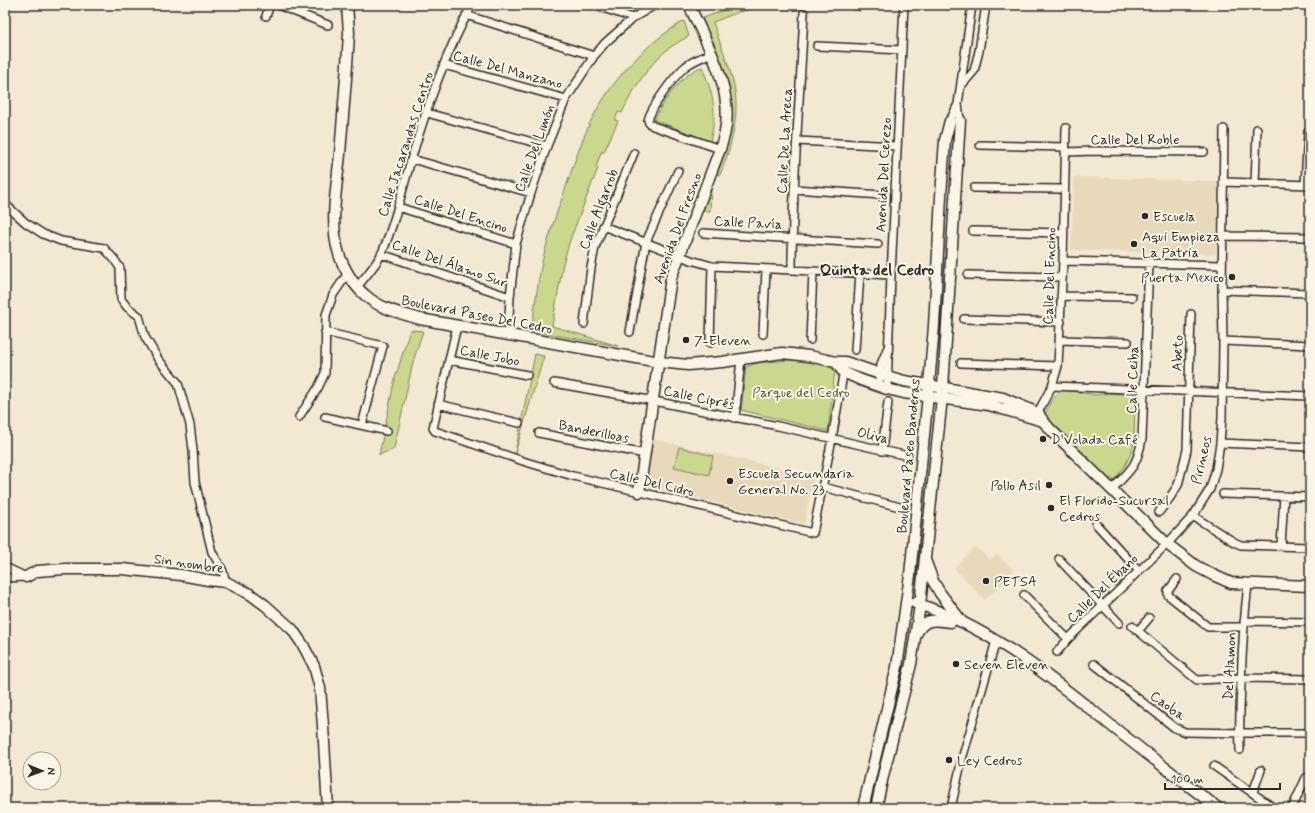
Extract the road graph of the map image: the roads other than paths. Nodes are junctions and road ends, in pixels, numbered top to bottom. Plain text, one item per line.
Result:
1 (270, 5) edge
2 (278, 5) edge
3 (304, 5) edge
4 (346, 5) edge
5 (472, 5) edge
6 (594, 5) edge
7 (655, 5) edge
8 (689, 5) edge
9 (904, 5) edge
10 (972, 5) edge
11 (986, 5) edge
12 (642, 8) edge
13 (300, 13) junction
14 (804, 13) dead end
15 (466, 15) junction
16 (266, 16) dead end
17 (633, 18) junction
18 (328, 25) dead end
19 (817, 46) dead end
20 (902, 50) junction
21 (712, 53) junction
22 (594, 56) junction
23 (444, 65) junction
24 (961, 86) junction
25 (566, 99) junction
26 (427, 113) junction
27 (955, 121) junction
28 (1066, 128) dead end
29 (1224, 129) dead end
30 (1257, 129) dead end
31 (1308, 131) dead end
32 (797, 141) junction
33 (980, 145) dead end
34 (547, 146) junction
35 (897, 146) junction
36 (720, 149) junction
37 (1065, 149) junction
38 (1308, 150) edge
39 (1204, 152) dead end
40 (634, 153) dead end
41 (412, 159) junction
42 (678, 171) dead end
43 (1223, 182) junction
44 (1255, 184) junction
45 (1308, 185) edge
46 (974, 188) dead end
47 (794, 189) junction
48 (1064, 189) junction
49 (531, 193) junction
50 (882, 195) dead end
51 (5, 204) edge
52 (398, 207) junction
53 (603, 226) junction
54 (973, 231) dead end
55 (703, 232) dead end
56 (1063, 233) junction
57 (1223, 236) junction
58 (1310, 237) edge
59 (792, 238) junction
60 (646, 242) junction
61 (516, 244) junction
62 (878, 244) dead end
63 (381, 254) junction
64 (680, 256) junction
65 (1063, 261) junction
66 (1148, 262) junction
67 (1222, 265) junction
68 (712, 266) junction
69 (766, 269) junction
70 (792, 270) junction
71 (813, 272) junction
72 (348, 273) junction
73 (860, 273) junction
74 (891, 275) junction
75 (968, 275) dead end
76 (1062, 277) junction
77 (357, 287) junction
78 (1222, 290) junction
79 (1310, 293) edge
80 (1061, 296) junction
81 (1132, 297) dead end
82 (510, 298) junction
83 (1191, 314) dead end
84 (964, 319) dead end
85 (1061, 322) junction
86 (584, 324) dead end
87 (457, 326) junction
88 (325, 332) junction
89 (630, 332) dead end
90 (763, 334) dead end
91 (508, 335) junction
92 (810, 340) dead end
93 (1060, 340) junction
94 (1223, 341) junction
95 (1128, 342) dead end
96 (710, 343) dead end
97 (1310, 345) edge
98 (855, 350) dead end
99 (741, 359) junction
100 (449, 360) junction
101 (659, 362) junction
102 (961, 363) dead end
103 (842, 366) junction
104 (1058, 366) junction
105 (527, 376) dead end
106 (884, 376) junction
107 (554, 383) dead end
108 (929, 385) junction
109 (1052, 386) junction
110 (883, 388) junction
111 (1144, 390) junction
112 (1189, 391) junction
113 (943, 392) junction
114 (1222, 393) junction
115 (928, 396) junction
116 (1310, 396) edge
117 (654, 401) junction
118 (888, 402) dead end
119 (438, 404) junction
120 (299, 417) dead end
121 (325, 417) dead end
122 (735, 418) junction
123 (1038, 418) junction
124 (518, 423) dead end
125 (362, 425) junction
126 (387, 431) dead end
127 (539, 433) dead end
128 (832, 439) junction
129 (1220, 443) junction
130 (1310, 447) edge
131 (882, 450) junction
132 (645, 454) junction
133 (908, 456) dead end
134 (823, 487) junction
135 (1112, 489) junction
136 (640, 492) junction
137 (1223, 494) dead end
138 (1284, 496) junction
139 (1310, 497) edge
140 (900, 507) dead end
141 (1159, 512) dead end
142 (1193, 516) junction
143 (1096, 524) dead end
144 (1167, 544) junction
145 (1281, 546) junction
146 (1310, 547) edge
147 (925, 559) junction
148 (1059, 559) dead end
149 (5, 567) edge
150 (1139, 571) junction
151 (26, 577) junction
152 (5, 578) edge
153 (1177, 579) dead end
154 (226, 582) junction
155 (1248, 584) junction
156 (1310, 586) edge
157 (1024, 595) dead end
158 (906, 601) junction
159 (920, 605) junction
160 (1104, 606) junction
161 (1149, 618) dead end
162 (1310, 622) edge
163 (963, 623) junction
164 (1119, 623) dead end
165 (1244, 624) junction
166 (915, 636) junction
167 (1068, 639) junction
168 (996, 641) junction
169 (1057, 652) dead end
170 (1094, 664) dead end
171 (1241, 678) junction
172 (1310, 679) edge
173 (1239, 733) junction
174 (1310, 733) edge
175 (1240, 750) dead end
176 (1214, 766) dead end
177 (1261, 770) dead end
178 (1306, 778) dead end
179 (1252, 792) junction
180 (328, 808) edge
181 (863, 808) edge
182 (876, 808) edge
183 (950, 808) edge
184 (1218, 808) edge
185 (1274, 808) edge
186 (1292, 808) edge

1 - 16 street
2 - 13 street
3 - 13 street
4 - 72 street, Boulevard Paseo Del Cedro
5 - 15 street, Calle Jacarandas Centro
6 - 17 street
7 - 12 street, Calle Del Limón
8 - 21 street, Avenida Del Fresno
9 - 20 street, Avenida Del Cerezo
10 - 24 street, Boulevard Paseo Banderas
11 - 24 street
12 - 17 street, Calle Del Limón
13 - 18 street
14 - 32 street, Calle De La Areca
15 - 22 street
15 - 23 street, Calle Jacarandas Centro
17 - 22 street, Calle Del Limón
19 - 20 street
20 - 35 street, Avenida Del Cerezo
21 - 36 street, Avenida Del Fresno
21 - 36 street
22 - 25 street, Calle Del Limón
23 - 25 street, Calle Del Manzano
23 - 26 street, Calle Jacarandas Centro
24 - 27 street, Boulevard Paseo Banderas
25 - 34 street, Calle Del Limón
26 - 34 street
26 - 41 street, Calle Jacarandas Centro
27 - 108 street, Boulevard Paseo Banderas
27 - 113 street, Boulevard Paseo Banderas
28 - 37 street, Calle Del Encino
29 - 43 street, Pirineos
30 - 44 street
31 - 38 street
32 - 35 street
32 - 47 street, Calle De La Areca
33 - 37 street, Calle Del Roble
34 - 49 street, Calle Del Limón
35 - 74 street, Avenida Del Cerezo
36 - 64 street, Avenida Del Fresno
37 - 39 street, Calle Del Roble
37 - 48 street, Calle Del Encino
38 - 45 street
40 - 53 street, Calle Algarrob
41 - 49 street
41 - 52 street, Calle Jacarandas Centro
42 - 60 street
43 - 44 street
43 - 57 street, Pirineos
44 - 45 street
46 - 48 street
47 - 50 street
47 - 59 street, Calle De La Areca
48 - 56 street, Calle Del Encino
49 - 61 street, Calle Del Limón
51 - 154 street
52 - 61 street, Calle Del Encino
52 - 63 street, Calle Jacarandas Centro
53 - 60 street
53 - 86 street, Calle Algarrob
54 - 56 street
55 - 59 street, Calle Pavía
56 - 65 street, Calle Del Encino
57 - 58 street
57 - 67 street, Pirineos
59 - 62 street, Calle Pavía
59 - 70 street, Calle De La Areca
60 - 64 street
60 - 89 street
61 - 82 street, Calle Del Limón
63 - 77 street, Calle Jacarandas Centro
63 - 82 street, Calle Del Álamo Sur
64 - 68 street
64 - 101 street, Avenida Del Fresno
65 - 66 street
65 - 76 street, Calle Del Encino
66 - 67 street
66 - 111 street, Calle Ceiba
67 - 78 street, Pirineos
68 - 69 street
68 - 96 street
69 - 70 street
69 - 90 street
70 - 71 street
71 - 73 street
71 - 92 street
72 - 77 street, Boulevard Paseo Del Cedro
72 - 88 street
73 - 74 street
73 - 98 street
74 - 106 street, Avenida Del Cerezo
75 - 76 street
76 - 80 street, Calle Del Encino
77 - 87 street, Boulevard Paseo Del Cedro
78 - 79 street
78 - 94 street, Pirineos
80 - 81 street
80 - 85 street, Calle Del Encino
82 - 91 street, Calle Del Limón
83 - 112 street, Abeto
84 - 85 street
85 - 93 street, Calle Del Encino
87 - 91 street, Boulevard Paseo Del Cedro
87 - 100 street, Calle Del Cidro
88 - 120 street
88 - 125 street
91 - 101 street, Boulevard Paseo Del Cedro
93 - 95 street
93 - 104 street, Calle Del Encino
94 - 97 street
94 - 114 street, Pirineos
99 - 101 street, Boulevard Paseo Del Cedro
99 - 103 street, Boulevard Paseo Del Cedro
99 - 122 street
100 - 105 street, Calle Jobo
100 - 119 street, Calle Del Cidro
101 - 117 street, Avenida Del Fresno
102 - 104 street
103 - 106 street
103 - 110 street
103 - 128 street, Calle Del Cidro
104 - 109 street, Calle Del Encino
106 - 108 street
106 - 110 street, Avenida Del Cerezo
107 - 117 street, Calle Ciprés
108 - 113 street
108 - 115 street, Boulevard Paseo Banderas
109 - 111 street
109 - 123 street, Calle Del Encino
110 - 115 street
111 - 112 street
111 - 135 street, Calle Ceiba
112 - 114 street
112 - 141 street, Abeto
113 - 115 street
113 - 123 street
113 - 147 street, Boulevard Paseo Banderas
114 - 116 street
114 - 129 street, Pirineos
115 - 158 street, Boulevard Paseo Banderas
117 - 122 street, Calle Ciprés
117 - 132 street, Avenida Del Fresno
118 - 131 street
119 - 124 street
119 - 136 street, Calle Del Cidro
121 - 125 street
122 - 128 street, Calle Ciprés
123 - 135 street
125 - 126 street
127 - 132 street, Banderilloas
128 - 131 street, Oliva
128 - 134 street, Calle Del Cidro
129 - 130 street
129 - 142 street, Pirineos
131 - 133 street, Oliva
132 - 136 street, Avenida Del Fresno
134 - 136 street, Calle Del Cidro
134 - 140 street
135 - 144 street
137 - 138 street
138 - 139 street
138 - 145 street
142 - 144 street, Pirineos
142 - 145 street
143 - 150 street
144 - 150 street, Calle Del Ébano
144 - 155 street
145 - 146 street
147 - 159 street, Boulevard Paseo Banderas
147 - 163 street
148 - 160 street
149 - 151 street
150 - 160 street, Calle Del Ébano
151 - 152 street
151 - 154 street, Sin nombre
153 - 165 street
154 - 180 street, Sin nombre
155 - 156 street
155 - 165 street, Del Alamon
157 - 167 street
158 - 159 street
158 - 181 street, Boulevard Paseo Banderas
159 - 163 street
159 - 166 street, Boulevard Paseo Banderas
160 - 164 street
160 - 167 street, Calle Del Ébano
161 - 171 street
162 - 165 street
163 - 166 street
163 - 168 street
165 - 171 street, Del Alamon
166 - 182 street, Boulevard Paseo Banderas
167 - 169 street, Calle Del Ébano
168 - 183 street
168 - 184 street
170 - 173 street, Caoba
171 - 172 street
171 - 173 street, Del Alamon
173 - 174 street, Caoba
173 - 175 street, Del Alamon
176 - 179 street
177 - 179 street
178 - 186 street
179 - 185 street

